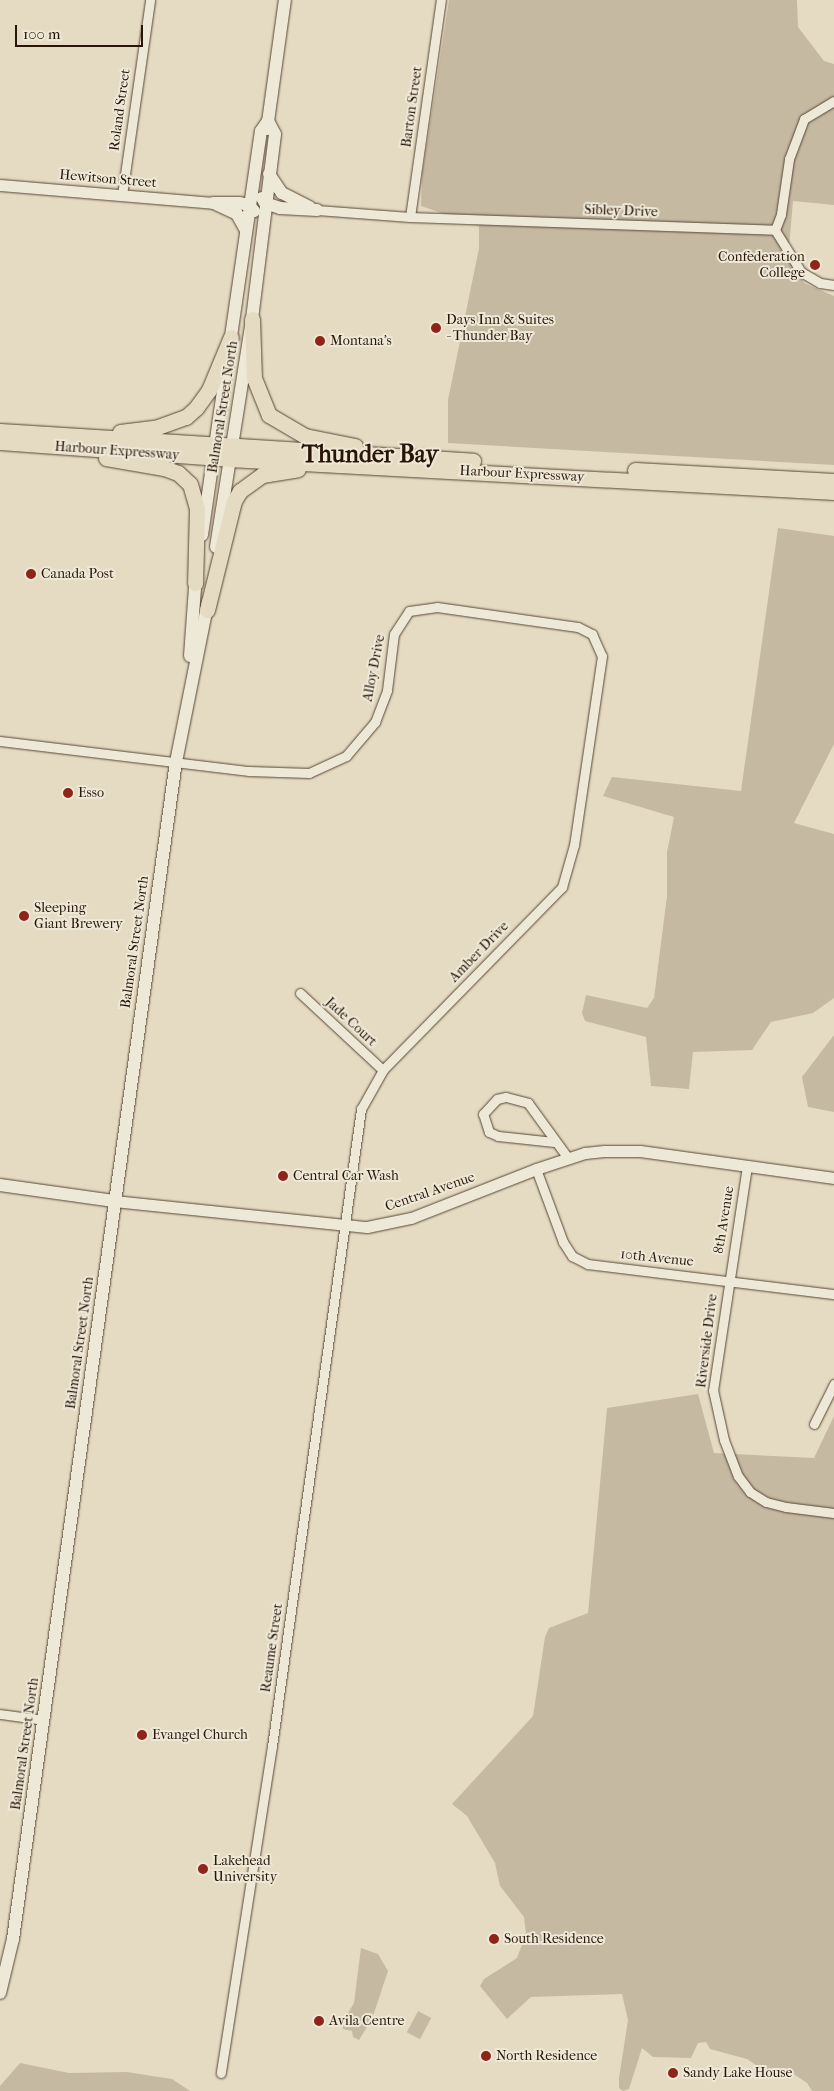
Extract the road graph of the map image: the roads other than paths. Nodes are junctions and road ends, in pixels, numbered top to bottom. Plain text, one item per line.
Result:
1 (150, 0) edge
2 (284, 0) edge
3 (441, 0) edge
4 (834, 100) edge
5 (268, 121) junction
6 (269, 174) junction
7 (0, 185) edge
8 (122, 195) junction
9 (213, 203) junction
10 (265, 203) junction
11 (249, 205) junction
12 (317, 210) junction
13 (410, 217) junction
14 (246, 230) junction
15 (775, 230) junction
16 (834, 285) edge
17 (255, 290) junction
18 (252, 319) junction
19 (231, 337) junction
20 (0, 431) edge
21 (37, 434) junction
22 (5, 442) edge
23 (223, 452) junction
24 (425, 458) junction
25 (330, 464) junction
26 (834, 481) edge
27 (834, 492) edge
28 (195, 584) junction
29 (207, 610) junction
30 (599, 680) joint
31 (187, 697) junction
32 (0, 741) edge
33 (176, 762) junction
34 (300, 994) dead end
35 (384, 1070) junction
36 (554, 1142) junction
37 (568, 1158) junction
38 (747, 1166) junction
39 (536, 1169) junction
40 (834, 1178) edge
41 (0, 1185) edge
42 (114, 1201) junction
43 (344, 1226) junction
44 (729, 1279) junction
45 (834, 1294) edge
46 (834, 1384) edge
47 (814, 1424) dead end
48 (834, 1513) edge
49 (0, 1714) edge
50 (44, 1720) junction
51 (0, 1992) edge
52 (221, 2073) dead end

1 - 8 street, Roland Street
2 - 5 main road, Balmoral Street North
3 - 13 street, Barton Street
4 - 15 street
5 - 6 main road, Balmoral Street North
5 - 10 main road
5 - 11 main road, Balmoral Street North
6 - 10 main road, Balmoral Street North
6 - 12 main road
7 - 8 street, Hewitson Street
8 - 9 street, Hewitson Street
9 - 11 main road
9 - 14 main road
10 - 12 main road
10 - 17 main road, Balmoral Street North
11 - 14 main road, Balmoral Street North
11 - 17 main road
12 - 13 street, Sibley Drive
13 - 15 street, Sibley Drive
14 - 19 main road, Balmoral Street North
15 - 16 street
17 - 18 main road, Balmoral Street North
18 - 23 main road, Balmoral Street North
18 - 24 main road
19 - 21 main road
19 - 23 main road, Balmoral Street North
20 - 21 main road, Harbour Expressway
21 - 23 main road, Harbour Expressway
22 - 23 main road, Harbour Expressway
22 - 28 main road
23 - 24 main road, Harbour Expressway
23 - 25 main road, Harbour Expressway
23 - 28 main road, Balmoral Street North
23 - 29 main road, Balmoral Street North
24 - 26 main road, Harbour Expressway
25 - 27 main road, Harbour Expressway
25 - 29 main road
28 - 31 main road, Balmoral Street North
29 - 31 main road, Balmoral Street North
30 - 33 street, Alloy Drive
30 - 35 street, Amber Drive
31 - 33 main road, Balmoral Street North
32 - 33 street, Alloy Drive
33 - 42 main road, Balmoral Street North
34 - 35 street, Jade Court
35 - 43 street, Amber Drive
36 - 36 street
36 - 37 street
37 - 38 street, Central Avenue
37 - 39 street, Central Avenue
38 - 40 street, Central Avenue
38 - 44 street, 8th Avenue
39 - 43 street, Central Avenue
39 - 44 street, 10th Avenue
41 - 42 main road, Central Avenue
42 - 43 street, Central Avenue
42 - 50 main road, Balmoral Street North
43 - 52 street, Reaume Street
44 - 45 street, 10th Avenue
44 - 48 street, Riverside Drive
46 - 47 street
49 - 50 street
50 - 51 main road, Balmoral Street North

